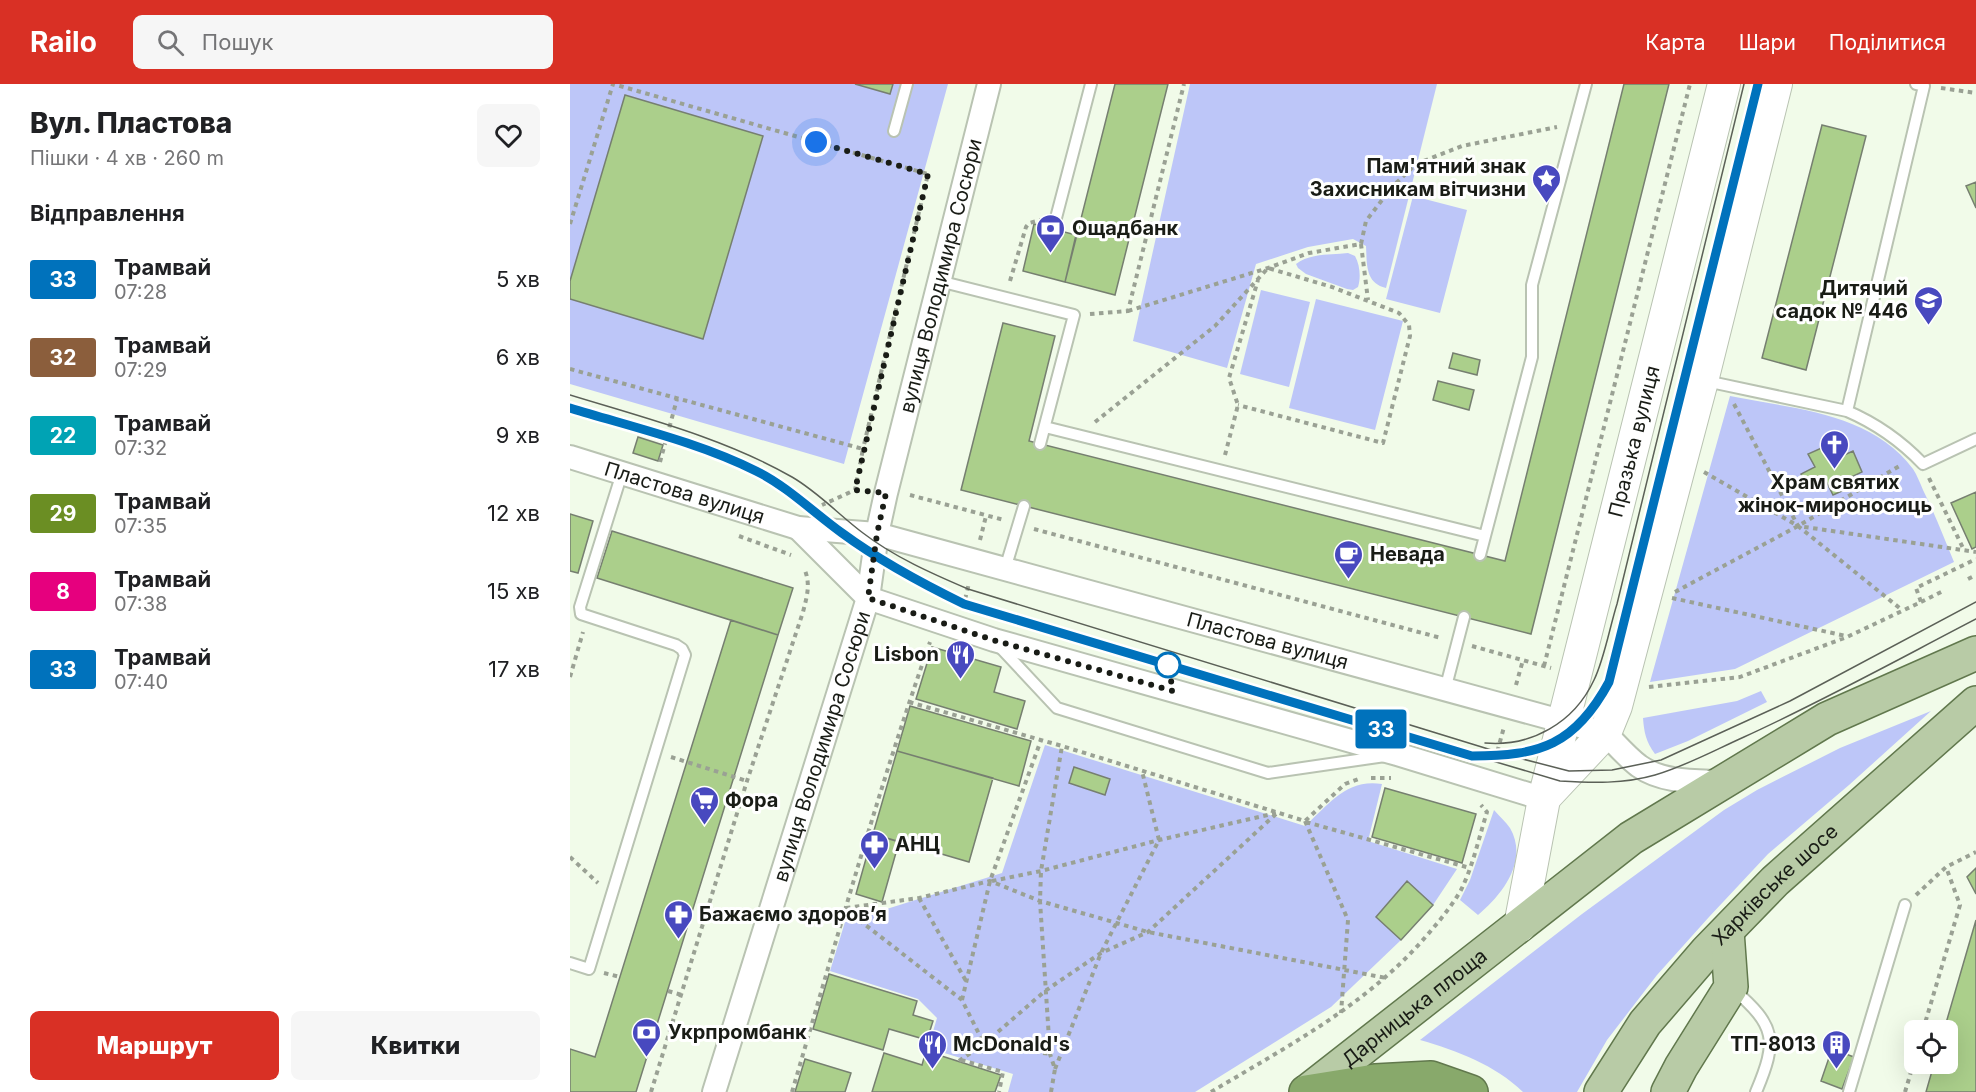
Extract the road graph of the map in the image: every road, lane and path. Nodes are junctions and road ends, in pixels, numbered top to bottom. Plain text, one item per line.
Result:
1 (907, 84) edge
2 (989, 84) edge
3 (1091, 84) edge
4 (1184, 84) edge
5 (1586, 84) edge
6 (1690, 84) edge
7 (1724, 84) edge
8 (1776, 84) edge
9 (1920, 85) edge
10 (1976, 93) edge
11 (1576, 124) junction
12 (894, 130) dead end
13 (1056, 218) joint
14 (570, 224) edge
15 (1361, 244) junction
16 (1268, 268) junction
17 (1258, 280) junction
18 (939, 281) junction
19 (1006, 298) junction
20 (1368, 300) junction
21 (1128, 311) junction
22 (1074, 315) junction
23 (570, 369) edge
24 (1713, 383) junction
25 (677, 399) junction
26 (1238, 405) junction
27 (1847, 411) junction
28 (1045, 427) junction
29 (1078, 435) junction
30 (1976, 439) edge
31 (1040, 444) dead end
32 (863, 449) junction
33 (570, 457) edge
34 (1919, 460) junction
35 (1699, 468) dead end
36 (1220, 471) junction
37 (622, 473) junction
38 (654, 482) junction
39 (855, 490) junction
40 (886, 493) junction
41 (1024, 506) dead end
42 (1019, 525) junction
43 (1798, 526) junction
44 (798, 528) junction
45 (877, 534) junction
46 (735, 535) dead end
47 (1485, 536) junction
48 (1964, 550) junction
49 (1976, 552) edge
50 (789, 554) junction
51 (1480, 555) dead end
52 (796, 558) dead end
53 (1976, 559) edge
54 (802, 561) dead end
55 (1005, 569) junction
56 (1976, 575) edge
57 (1968, 579) dead end
58 (1943, 591) dead end
59 (868, 598) junction
60 (1921, 602) junction
61 (1902, 610) junction
62 (587, 617) junction
63 (1464, 617) dead end
64 (1846, 637) junction
65 (993, 640) junction
66 (939, 641) dead end
67 (1458, 643) junction
68 (1976, 653) edge
69 (1523, 660) junction
70 (1544, 666) junction
71 (1576, 675) junction
72 (570, 677) edge
73 (1623, 685) junction
74 (1444, 690) junction
75 (909, 702) junction
76 (1976, 703) edge
77 (1509, 707) junction
78 (1563, 722) junction
79 (1605, 733) junction
80 (1042, 740) junction
81 (1062, 746) junction
82 (656, 752) junction
83 (1397, 754) junction
84 (1142, 771) junction
85 (1400, 779) dead end
86 (747, 780) junction
87 (1489, 781) junction
88 (1722, 782) junction
89 (1544, 799) junction
90 (1472, 802) dead end
91 (1482, 806) junction
92 (1277, 813) junction
93 (1305, 821) junction
94 (1159, 840) junction
95 (1976, 852) edge
96 (570, 857) edge
97 (1946, 867) junction
98 (1470, 868) junction
99 (1041, 871) junction
100 (990, 881) junction
101 (612, 896) junction
102 (919, 898) junction
103 (1040, 901) junction
104 (1905, 905) joint
105 (845, 909) junction
106 (1117, 922) junction
107 (1520, 926) junction
108 (1727, 931) junction
109 (1148, 932) junction
110 (1101, 953) junction
111 (570, 963) edge
112 (1345, 970) junction
113 (1386, 978) junction
114 (967, 981) junction
115 (1731, 987) junction
116 (668, 991) dead end
117 (1046, 991) junction
118 (682, 995) junction
119 (962, 1000) junction
120 (1341, 1014) junction
121 (1926, 1020) edge
122 (984, 1044) junction
123 (1050, 1054) junction
124 (1055, 1069) junction
125 (1910, 1074) edge
126 (1307, 1091) edge
127 (651, 1092) edge
128 (714, 1092) edge
129 (792, 1092) edge
130 (999, 1092) edge
131 (1051, 1092) edge
132 (1211, 1092) edge
133 (1471, 1092) edge
134 (1601, 1092) edge
135 (1668, 1092) edge
136 (1756, 1092) edge
137 (1849, 1092) edge
138 (1905, 1092) edge

1 - 12 lane
2 - 18 street, вулиця Володимира Сосюри
3 - 13 lane
4 - 21 path
5 - 11 lane
6 - 70 path
7 - 71 street, Празька вулиця
8 - 24 street
9 - 10 path
9 - 27 lane
11 - 15 path
11 - 47 lane
13 - 19 path
14 - 32 path
15 - 16 path
15 - 20 path
16 - 17 path
16 - 20 path
16 - 21 path
17 - 26 path
17 - 29 path
18 - 19 lane
18 - 40 street, вулиця Володимира Сосюри
19 - 22 lane
20 - 26 path
21 - 22 path
22 - 28 lane
23 - 25 path
24 - 27 lane
24 - 43 path
24 - 73 street
25 - 32 path
25 - 38 path
26 - 36 path
27 - 34 lane
28 - 29 lane
28 - 31 lane
29 - 36 lane
30 - 34 lane
32 - 39 path
33 - 37 street, Пластова вулиця
34 - 43 path
34 - 48 path
35 - 43 path
36 - 47 lane
37 - 38 street, Пластова вулиця
37 - 62 lane
38 - 44 street, Пластова вулиця
39 - 40 path
39 - 44 path
40 - 42 path
40 - 45 street, вулиця Володимира Сосюри
41 - 42 lane
42 - 55 lane
42 - 67 path
43 - 48 path
43 - 61 path
43 - 64 path
44 - 45 street, Пластова вулиця
44 - 50 path
44 - 59 street, Пластова вулиця
45 - 55 street, Пластова вулиця
45 - 59 street, вулиця Володимира Сосюри
46 - 50 path
47 - 51 lane
48 - 49 path
50 - 52 path
53 - 60 path
54 - 86 path
55 - 74 street, Пластова вулиця
56 - 57 path
58 - 60 path
59 - 65 street, Пластова вулиця
59 - 128 street, вулиця Володимира Сосюри
60 - 61 path
61 - 64 path
62 - 72 path
62 - 82 lane
63 - 67 lane
64 - 73 path
65 - 83 street, Пластова вулиця
65 - 83 lane
66 - 75 path
67 - 69 path
67 - 74 lane
68 - 88 main road
69 - 70 path
69 - 77 path
70 - 71 path
71 - 78 street, Празька вулиця
73 - 79 street
74 - 77 street, Пластова вулиця
75 - 80 path
75 - 105 path
76 - 108 main road, Харківське шосе
77 - 78 street, Пластова вулиця
77 - 87 path
78 - 79 street, Пластова вулиця
78 - 89 street, Празька вулиця
79 - 88 street, Пластова вулиця
79 - 89 street
80 - 81 path
80 - 100 path
81 - 84 path
81 - 99 path
82 - 86 path
82 - 101 lane
83 - 87 street, Пластова вулиця
84 - 92 path
84 - 94 path
85 - 93 path
86 - 118 path
87 - 89 street, Пластова вулиця
87 - 91 path
88 - 107 main road
89 - 107 street, Празька вулиця
90 - 91 path
91 - 98 path
92 - 93 path
92 - 94 path
92 - 109 path
93 - 98 path
93 - 112 path
94 - 99 path
94 - 106 path
95 - 97 path
96 - 101 path
97 - 104 path
97 - 121 path
98 - 113 path
99 - 100 path
99 - 103 path
100 - 102 path
100 - 103 path
100 - 114 path
101 - 111 lane
102 - 105 path
102 - 114 path
103 - 106 path
103 - 117 path
104 - 137 lane
105 - 119 path
105 - 129 path
106 - 109 path
106 - 110 path
107 - 126 main road, Дарницька площа
108 - 115 main road
108 - 134 main road, Харківське шосе
109 - 110 path
109 - 112 path
110 - 117 path
110 - 124 path
112 - 113 path
112 - 120 path
113 - 120 path
114 - 119 path
115 - 135 main road
115 - 136 lane
116 - 118 path
117 - 122 path
117 - 123 path
118 - 127 path
119 - 122 path
120 - 132 path
122 - 123 path
122 - 130 path
123 - 124 path
124 - 131 path
125 - 138 path
126 - 133 highway, Дарницька площа

